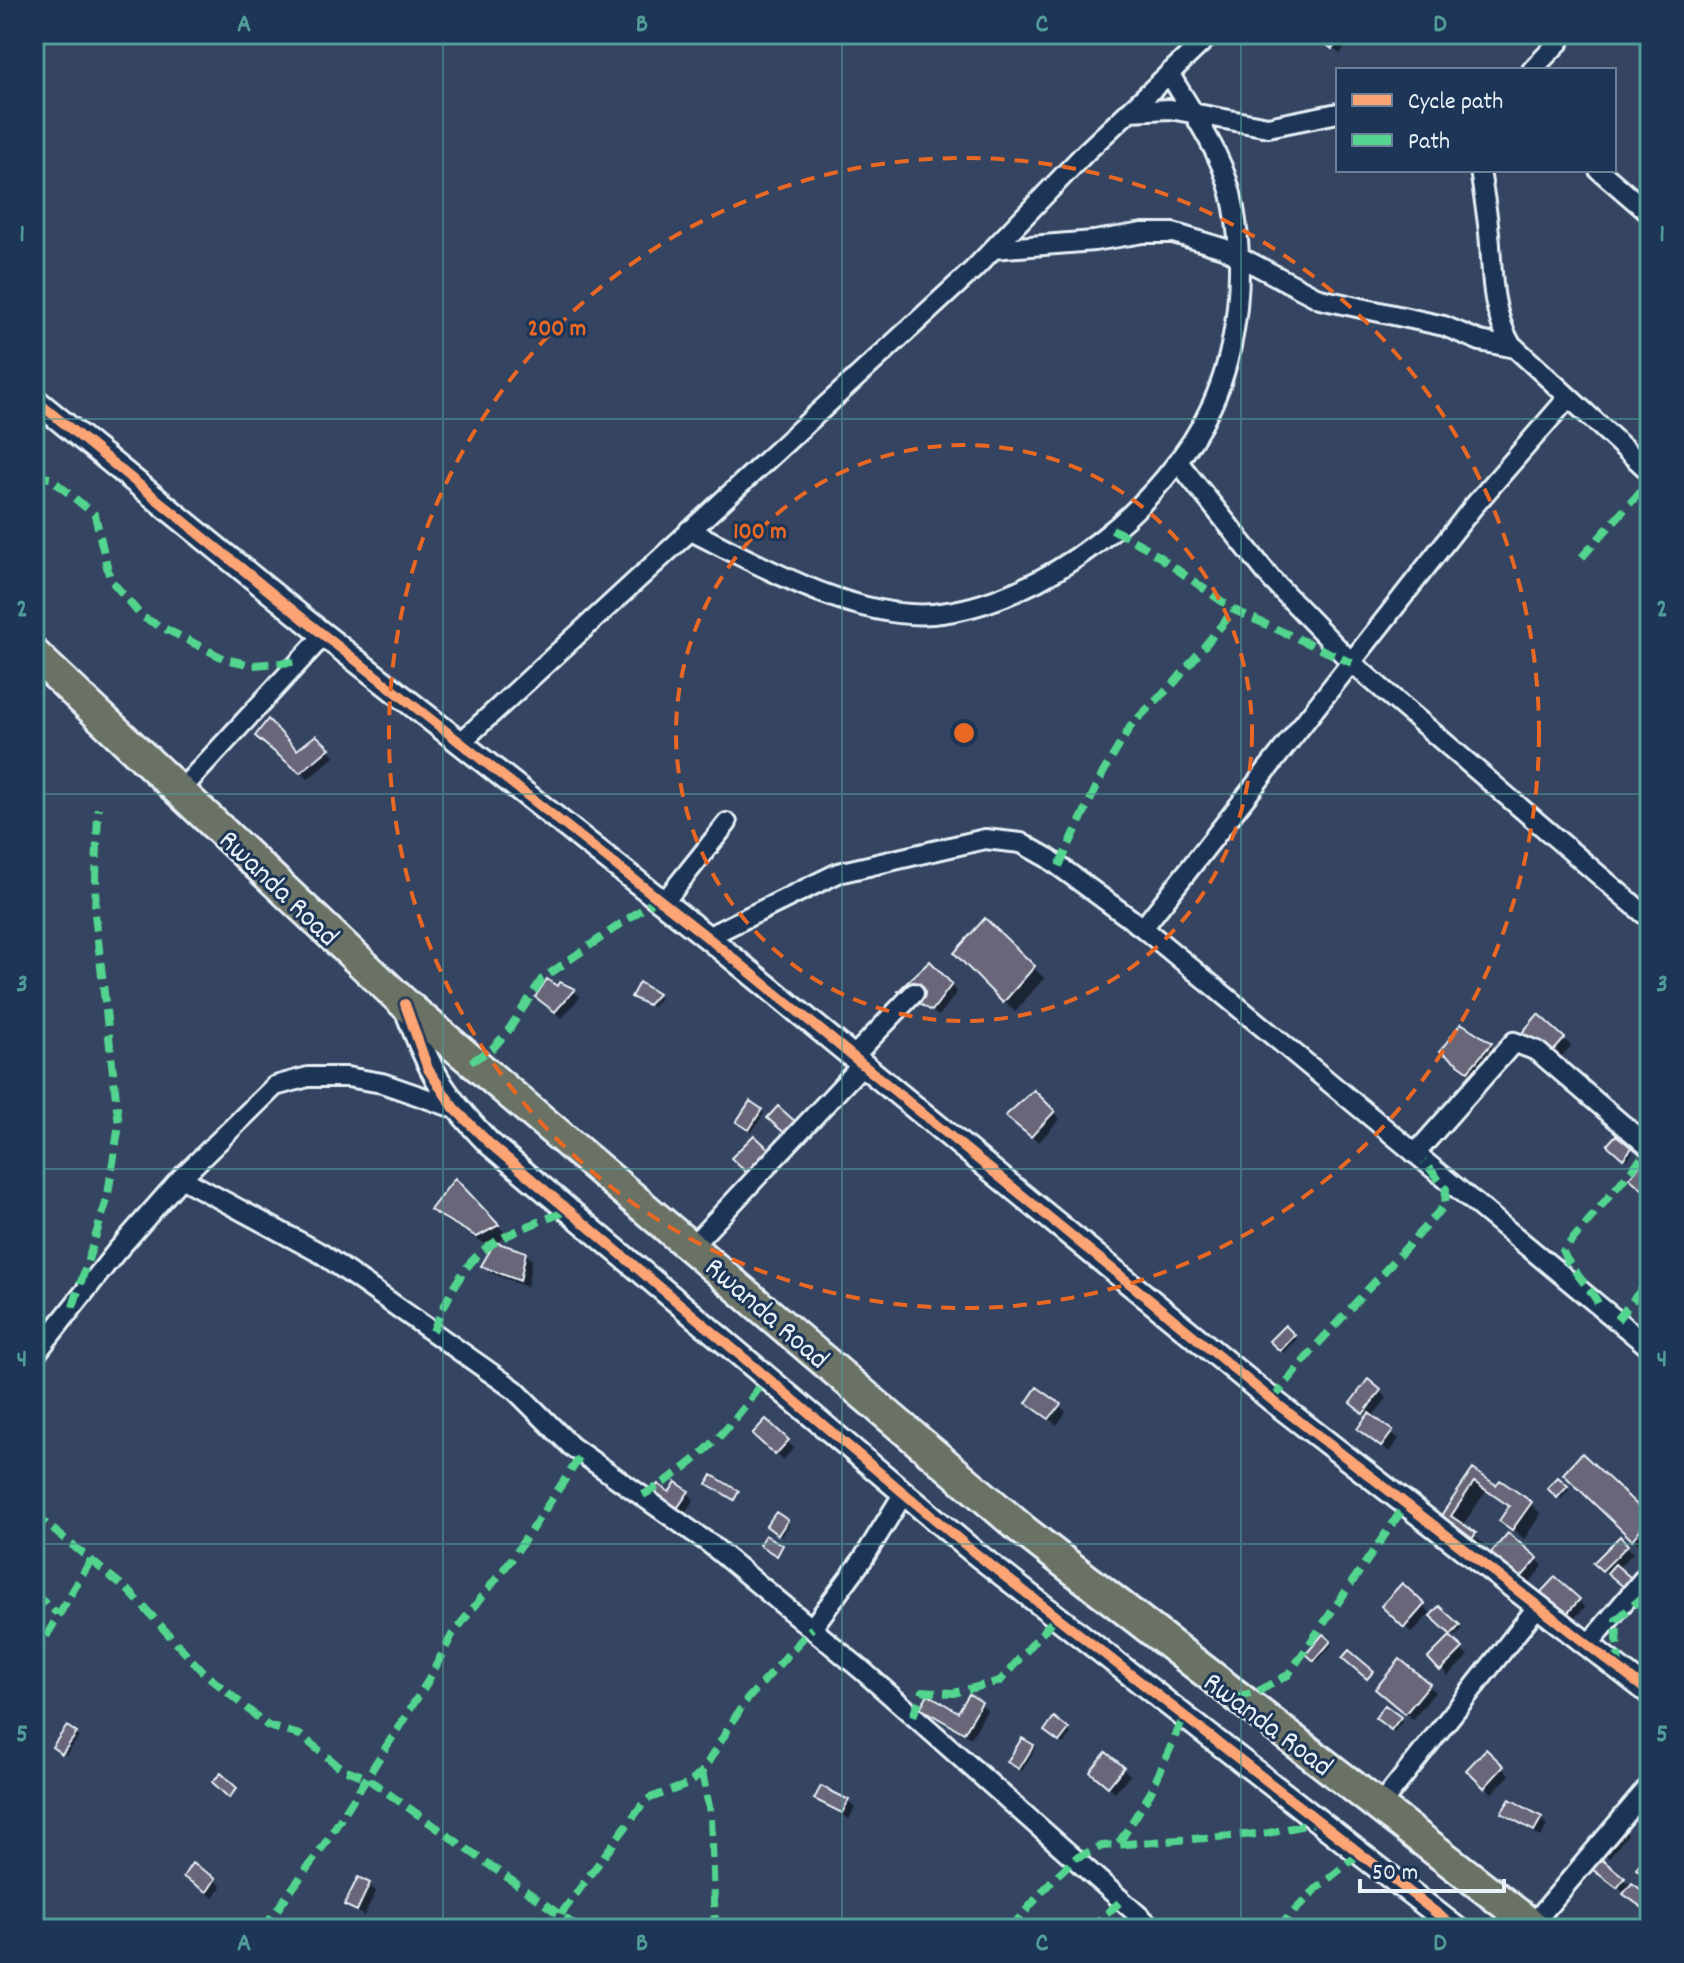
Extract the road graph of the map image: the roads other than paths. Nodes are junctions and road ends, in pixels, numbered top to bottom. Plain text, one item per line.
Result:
1 (1211, 34) edge
2 (1560, 41) dead end
3 (1534, 68) edge
4 (1169, 73) junction
5 (1129, 111) junction
6 (1192, 112) junction
7 (1336, 113) edge
8 (1480, 172) edge
9 (1601, 172) edge
10 (1650, 214) edge
11 (993, 249) junction
12 (1237, 256) junction
13 (1515, 348) junction
14 (34, 399) edge
15 (1567, 399) junction
16 (1179, 463) junction
17 (1650, 472) edge
18 (689, 530) junction
19 (324, 635) junction
20 (34, 654) edge
21 (1352, 663) junction
22 (461, 742) junction
23 (180, 791) junction
24 (727, 823) dead end
25 (664, 902) junction
26 (1650, 919) edge
27 (1143, 928) junction
28 (707, 937) junction
29 (914, 993) dead end
30 (405, 1004) junction
31 (857, 1061) junction
32 (454, 1108) junction
33 (1650, 1148) edge
34 (1415, 1154) junction
35 (181, 1178) junction
36 (692, 1246) junction
37 (1650, 1348) edge
38 (34, 1356) edge
39 (904, 1493) junction
40 (1650, 1571) edge
41 (1538, 1606) junction
42 (812, 1628) junction
43 (1587, 1646) junction
44 (1650, 1693) edge
45 (1650, 1785) edge
46 (1379, 1807) junction
47 (1534, 1927) edge
48 (1154, 1929) edge
49 (1457, 1929) edge

1 - 4 street
2 - 3 street
4 - 5 street
4 - 6 street
5 - 6 street
5 - 11 street
6 - 7 street
6 - 12 street
8 - 13 street
9 - 10 street
11 - 12 street
11 - 18 street
12 - 13 street
12 - 16 street
13 - 15 street
14 - 19 street
15 - 17 street
15 - 21 street
16 - 18 street
16 - 21 street
18 - 22 street
19 - 22 street
19 - 23 street
20 - 23 highway, Rwanda Road
21 - 26 street
21 - 27 street
22 - 25 street
23 - 30 highway, Rwanda Road
24 - 25 street
25 - 28 street
27 - 28 street
27 - 34 street
28 - 31 street
29 - 31 street
30 - 32 street
30 - 36 highway, Rwanda Road
31 - 36 street
31 - 41 street
32 - 35 street
32 - 39 street
33 - 34 street
34 - 37 street
35 - 38 street
35 - 42 street
36 - 46 highway, Rwanda Road
39 - 42 street
39 - 49 street
40 - 43 street
41 - 43 street
41 - 46 street
42 - 48 street
43 - 44 street
45 - 47 street
46 - 47 highway, Rwanda Road

